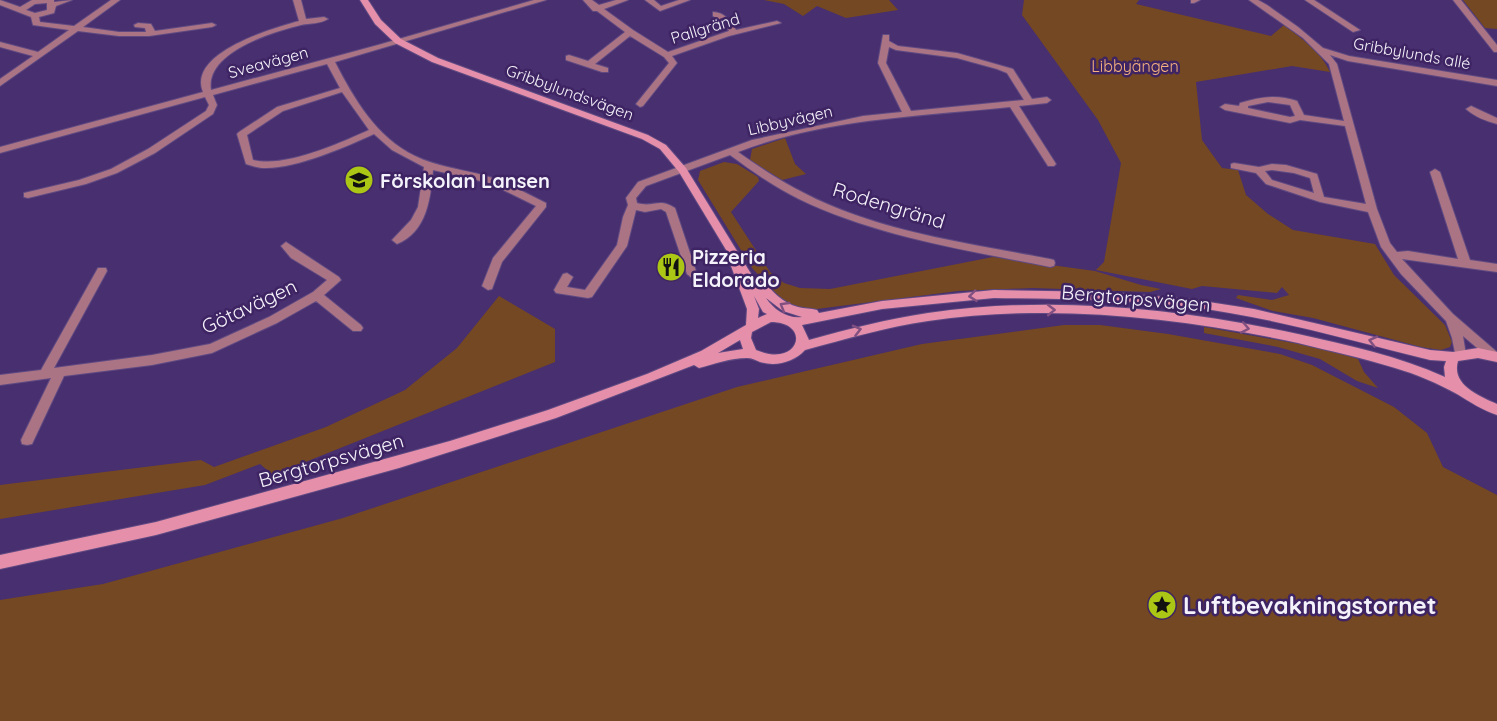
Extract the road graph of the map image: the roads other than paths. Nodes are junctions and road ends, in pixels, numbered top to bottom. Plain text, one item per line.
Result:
1 (68, 0) edge
2 (116, 0) edge
3 (297, 0) edge
4 (364, 0) edge
5 (542, 0) edge
6 (587, 0) edge
7 (624, 0) edge
8 (649, 0) edge
9 (686, 0) edge
10 (1253, 0) edge
11 (1309, 0) edge
12 (1457, 0) edge
13 (0, 2) edge
14 (50, 2) edge
15 (22, 9) junction
16 (596, 9) junction
17 (716, 14) dead end
18 (35, 16) junction
19 (324, 19) dead end
20 (303, 22) junction
21 (777, 23) dead end
22 (138, 24) dead end
23 (212, 25) dead end
24 (75, 29) junction
25 (1356, 30) dead end
26 (630, 32) junction
27 (149, 33) junction
28 (734, 33) junction
29 (398, 41) junction
30 (0, 44) edge
31 (1322, 50) junction
32 (1497, 50) edge
33 (39, 55) junction
34 (667, 55) junction
35 (569, 58) dead end
36 (330, 61) junction
37 (590, 64) junction
38 (605, 70) dead end
39 (0, 83) edge
40 (1497, 84) edge
41 (344, 89) junction
42 (205, 94) junction
43 (1047, 100) dead end
44 (1030, 102) junction
45 (640, 104) dead end
46 (1013, 104) junction
47 (1225, 106) dead end
48 (1471, 109) dead end
49 (1244, 110) junction
50 (908, 115) junction
51 (1300, 117) junction
52 (1497, 121) edge
53 (1348, 124) junction
54 (374, 131) junction
55 (0, 150) edge
56 (730, 151) junction
57 (1051, 164) dead end
58 (429, 165) junction
59 (1234, 166) dead end
60 (683, 170) junction
61 (1259, 170) junction
62 (1435, 172) dead end
63 (28, 195) dead end
64 (1320, 199) junction
65 (633, 206) junction
66 (1372, 208) junction
67 (397, 240) dead end
68 (286, 246) dead end
69 (733, 252) junction
70 (1394, 256) junction
71 (1465, 262) junction
72 (1050, 263) dead end
73 (1497, 268) edge
74 (102, 271) dead end
75 (692, 274) dead end
76 (567, 277) dead end
77 (488, 286) dead end
78 (317, 295) junction
79 (882, 305) junction
80 (1449, 317) junction
81 (787, 321) junction
82 (749, 327) junction
83 (357, 328) dead end
84 (801, 347) junction
85 (751, 353) junction
86 (1456, 356) junction
87 (1495, 356) edge
88 (665, 372) junction
89 (58, 374) junction
90 (44, 375) junction
91 (0, 380) edge
92 (1462, 391) junction
93 (1496, 410) edge
94 (27, 440) dead end
95 (0, 562) edge

1 - 14 street
2 - 24 street
3 - 20 street
4 - 29 main road, Gribbylundsvägen
5 - 29 street, Sveavägen
6 - 16 street, Pallgränd
7 - 16 street
8 - 9 street
10 - 31 street
11 - 25 street
12 - 32 street
13 - 15 street
14 - 15 street
14 - 18 street
15 - 18 street
16 - 26 street, Pallgränd
17 - 28 street
18 - 24 street
19 - 20 street
20 - 42 street
21 - 28 street, Pallgränd
22 - 27 street
23 - 27 street
24 - 27 street
24 - 33 street
26 - 34 street, Pallgränd
26 - 37 street
28 - 34 street, Pallgränd
29 - 36 street, Sveavägen
29 - 60 main road, Gribbylundsvägen
30 - 33 street
31 - 40 street, Gribbylunds allé
31 - 53 street
33 - 39 street
34 - 45 street
35 - 37 street
36 - 41 street
36 - 42 street, Sveavägen
37 - 38 street
41 - 54 street
41 - 54 street
42 - 55 street, Sveavägen
42 - 63 street
43 - 44 street, Libbyvägen
44 - 46 street, Libbyvägen
44 - 50 street
46 - 50 street, Libbyvägen
46 - 57 street
47 - 49 street
48 - 52 street
49 - 51 street
49 - 51 street
50 - 56 street, Libbyvägen
51 - 53 street
53 - 66 street
54 - 58 street
56 - 60 street, Libbyvägen
56 - 72 street, Rodengränd
58 - 67 street
58 - 77 street
59 - 61 street
60 - 65 street, Libbyvägen
60 - 69 main road, Gribbylundsvägen
61 - 64 street
61 - 64 street
62 - 71 street
64 - 66 street
65 - 75 street
65 - 76 street
66 - 70 street
68 - 78 street, Götavägen
79 -> 69 main road
69 - 81 main road, Gribbylundsvägen
69 - 82 main road, Gribbylundsvägen
70 - 71 street
70 - 80 street
71 - 73 street
74 - 90 street
78 - 83 street
78 - 89 street, Götavägen
79 - 81 main road, Bergtorpsvägen
86 -> 79 main road, Bergtorpsvägen
80 - 86 street
80 - 87 street
81 - 82 main road, Bergtorpsvägen
81 - 84 main road
82 - 85 main road
82 - 88 main road, Bergtorpsvägen
84 - 85 main road, Bergtorpsvägen
84 -> 92 main road, Bergtorpsvägen
85 - 88 main road, Bergtorpsvägen
86 - 87 main road, Bergtorpsvägen
86 - 92 main road
88 - 95 main road, Bergtorpsvägen
89 - 90 street, Götavägen
89 - 94 street
90 - 91 street, Götavägen
92 - 93 main road, Bergtorpsvägen

